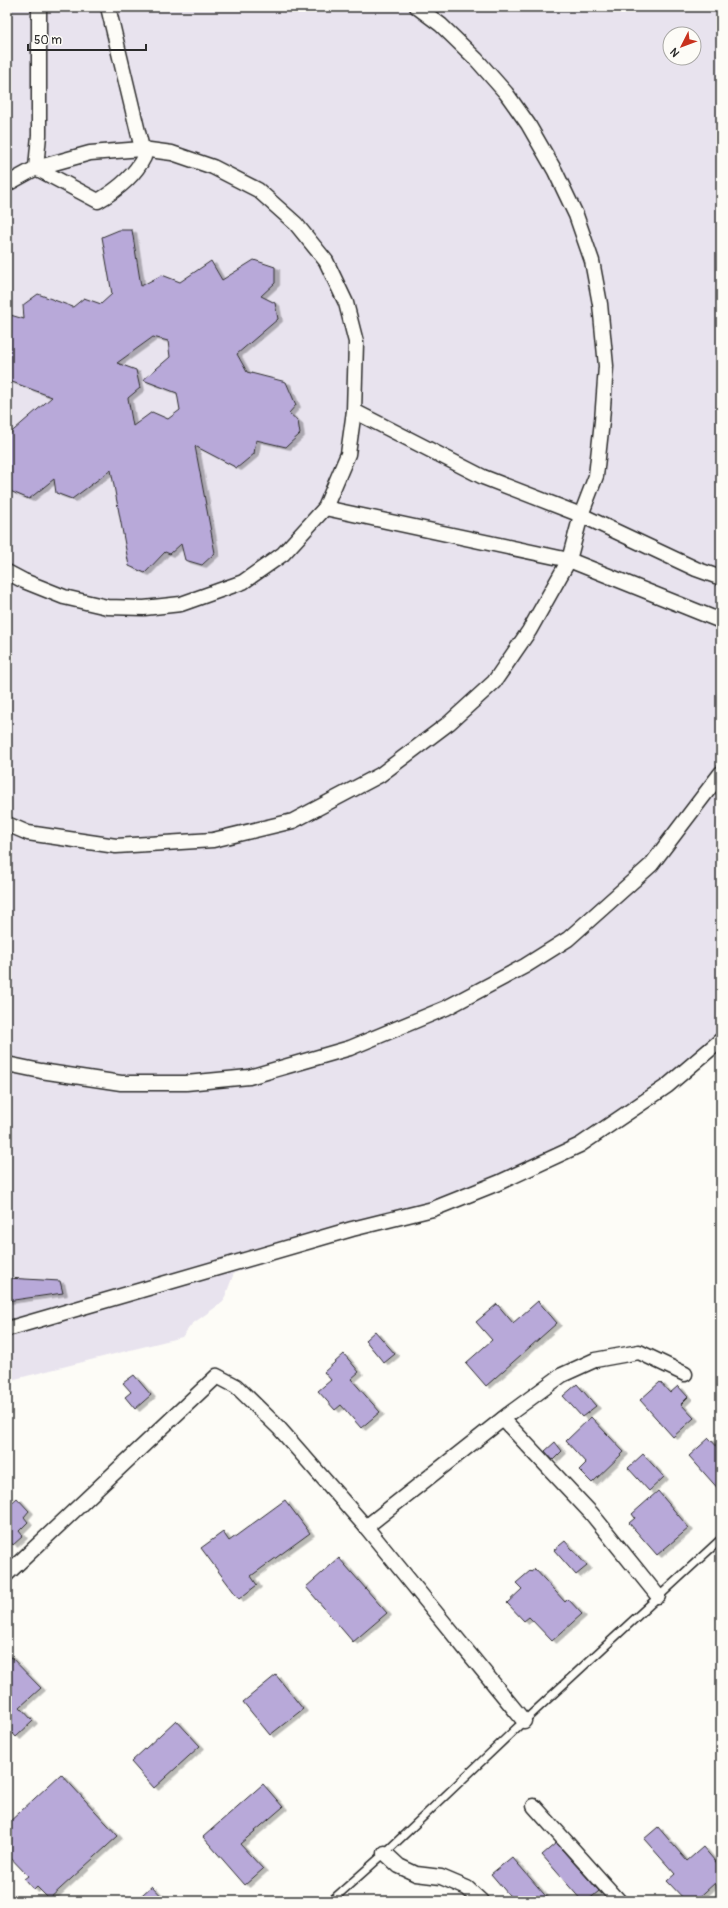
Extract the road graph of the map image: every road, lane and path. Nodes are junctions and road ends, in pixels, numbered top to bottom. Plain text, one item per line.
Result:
1 (39, 7) edge
2 (108, 7) edge
3 (417, 7) edge
4 (142, 149) junction
5 (36, 168) junction
6 (7, 184) edge
7 (354, 411) junction
8 (325, 508) junction
9 (581, 515) junction
10 (568, 560) junction
11 (7, 572) edge
12 (721, 578) edge
13 (721, 621) edge
14 (721, 772) edge
15 (7, 824) edge
16 (721, 1040) edge
17 (7, 1064) edge
18 (7, 1329) edge
19 (685, 1374) dead end
20 (503, 1419) junction
21 (366, 1527) junction
22 (721, 1539) edge
23 (7, 1574) edge
24 (658, 1596) junction
25 (524, 1721) junction
26 (534, 1806) dead end
27 (385, 1853) junction
28 (331, 1901) edge
29 (480, 1901) edge
30 (618, 1901) edge

1 - 5 street
2 - 4 street
3 - 9 street
4 - 5 street
4 - 5 street
4 - 7 street
5 - 6 street
7 - 8 street
7 - 9 street
8 - 10 street
8 - 11 street
9 - 10 street
9 - 12 street
10 - 13 street
10 - 15 street
14 - 17 street
16 - 18 street
19 - 20 street
20 - 21 street
20 - 24 street
21 - 23 street
21 - 25 street
22 - 24 lane
24 - 25 lane
25 - 27 lane
26 - 30 street
27 - 28 lane
27 - 29 street

